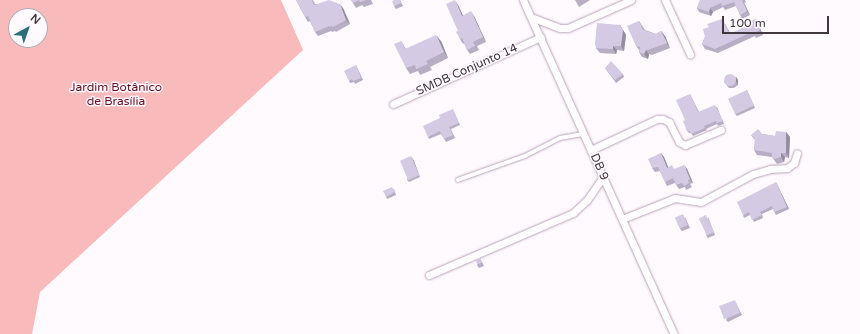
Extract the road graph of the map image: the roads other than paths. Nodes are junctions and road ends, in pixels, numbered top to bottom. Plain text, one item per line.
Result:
1 (523, 0) edge
2 (631, 0) edge
3 (665, 0) edge
4 (531, 17) junction
5 (541, 37) junction
6 (690, 54) dead end
7 (393, 104) dead end
8 (721, 130) dead end
9 (584, 134) junction
10 (591, 150) junction
11 (797, 154) dead end
12 (603, 177) junction
13 (458, 180) dead end
14 (622, 219) junction
15 (429, 275) dead end
16 (674, 334) edge

1 - 4 street, DB 9
2 - 4 street
3 - 6 street
4 - 5 street, DB 9
5 - 7 street, SMDB Conjunto 14
5 - 9 street, DB 9
8 - 10 street
9 - 10 street, DB 9
9 - 13 lane
10 - 12 street, DB 9
11 - 14 street
12 - 14 street, DB 9
12 - 15 street
14 - 16 street, DB 9

